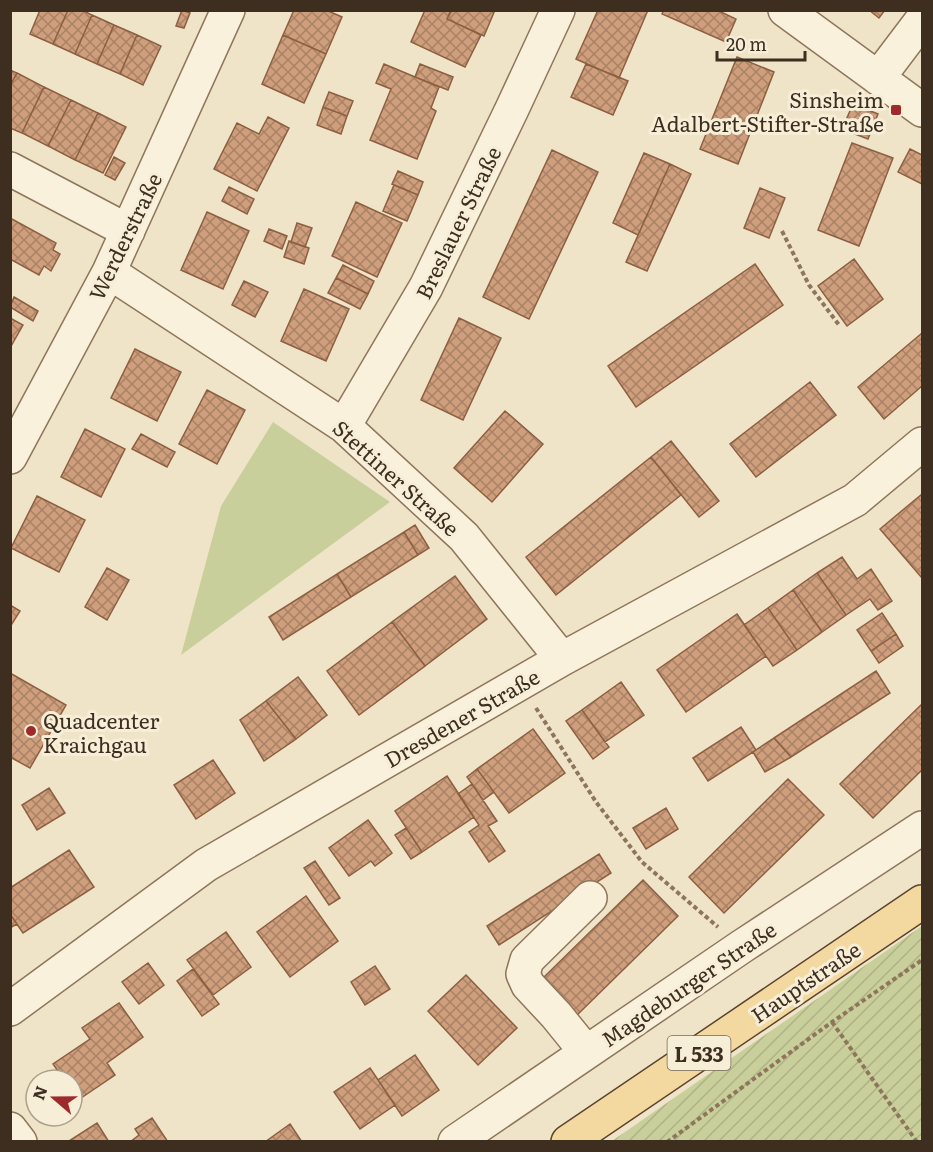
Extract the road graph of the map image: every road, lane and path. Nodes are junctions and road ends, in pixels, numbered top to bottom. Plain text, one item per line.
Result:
1 (228, 10) edge
2 (558, 10) edge
3 (784, 10) edge
4 (922, 20) edge
5 (878, 78) junction
6 (922, 110) edge
7 (10, 168) edge
8 (128, 231) junction
9 (782, 231) dead end
10 (109, 272) junction
11 (840, 325) dead end
12 (344, 426) junction
13 (922, 444) edge
14 (10, 457) edge
15 (562, 659) junction
16 (520, 683) junction
17 (922, 828) edge
18 (590, 898) dead end
19 (922, 902) edge
20 (741, 947) junction
21 (922, 960) edge
22 (10, 1009) edge
23 (832, 1022) junction
24 (586, 1052) junction
25 (10, 1129) edge
26 (20, 1142) edge
27 (454, 1142) edge
28 (568, 1142) edge
29 (667, 1142) edge
30 (917, 1142) edge

1 - 8 street, Werderstraße
2 - 12 street, Breslauer Straße
3 - 5 street
4 - 5 street
5 - 6 street
7 - 8 street
8 - 10 street, Werderstraße
9 - 11 path
10 - 12 street, Stettiner Straße
10 - 14 street, Werderstraße
12 - 15 street, Stettiner Straße
13 - 15 street, Dresdener Straße
15 - 16 street, Dresdener Straße
16 - 20 path
16 - 22 street, Dresdener Straße
17 - 20 street, Magdeburger Straße
18 - 24 street
19 - 28 main road, Hauptstraße / L 533
20 - 24 street, Magdeburger Straße
21 - 23 path
23 - 29 path
23 - 30 path
24 - 27 street, Magdeburger Straße
25 - 26 street

